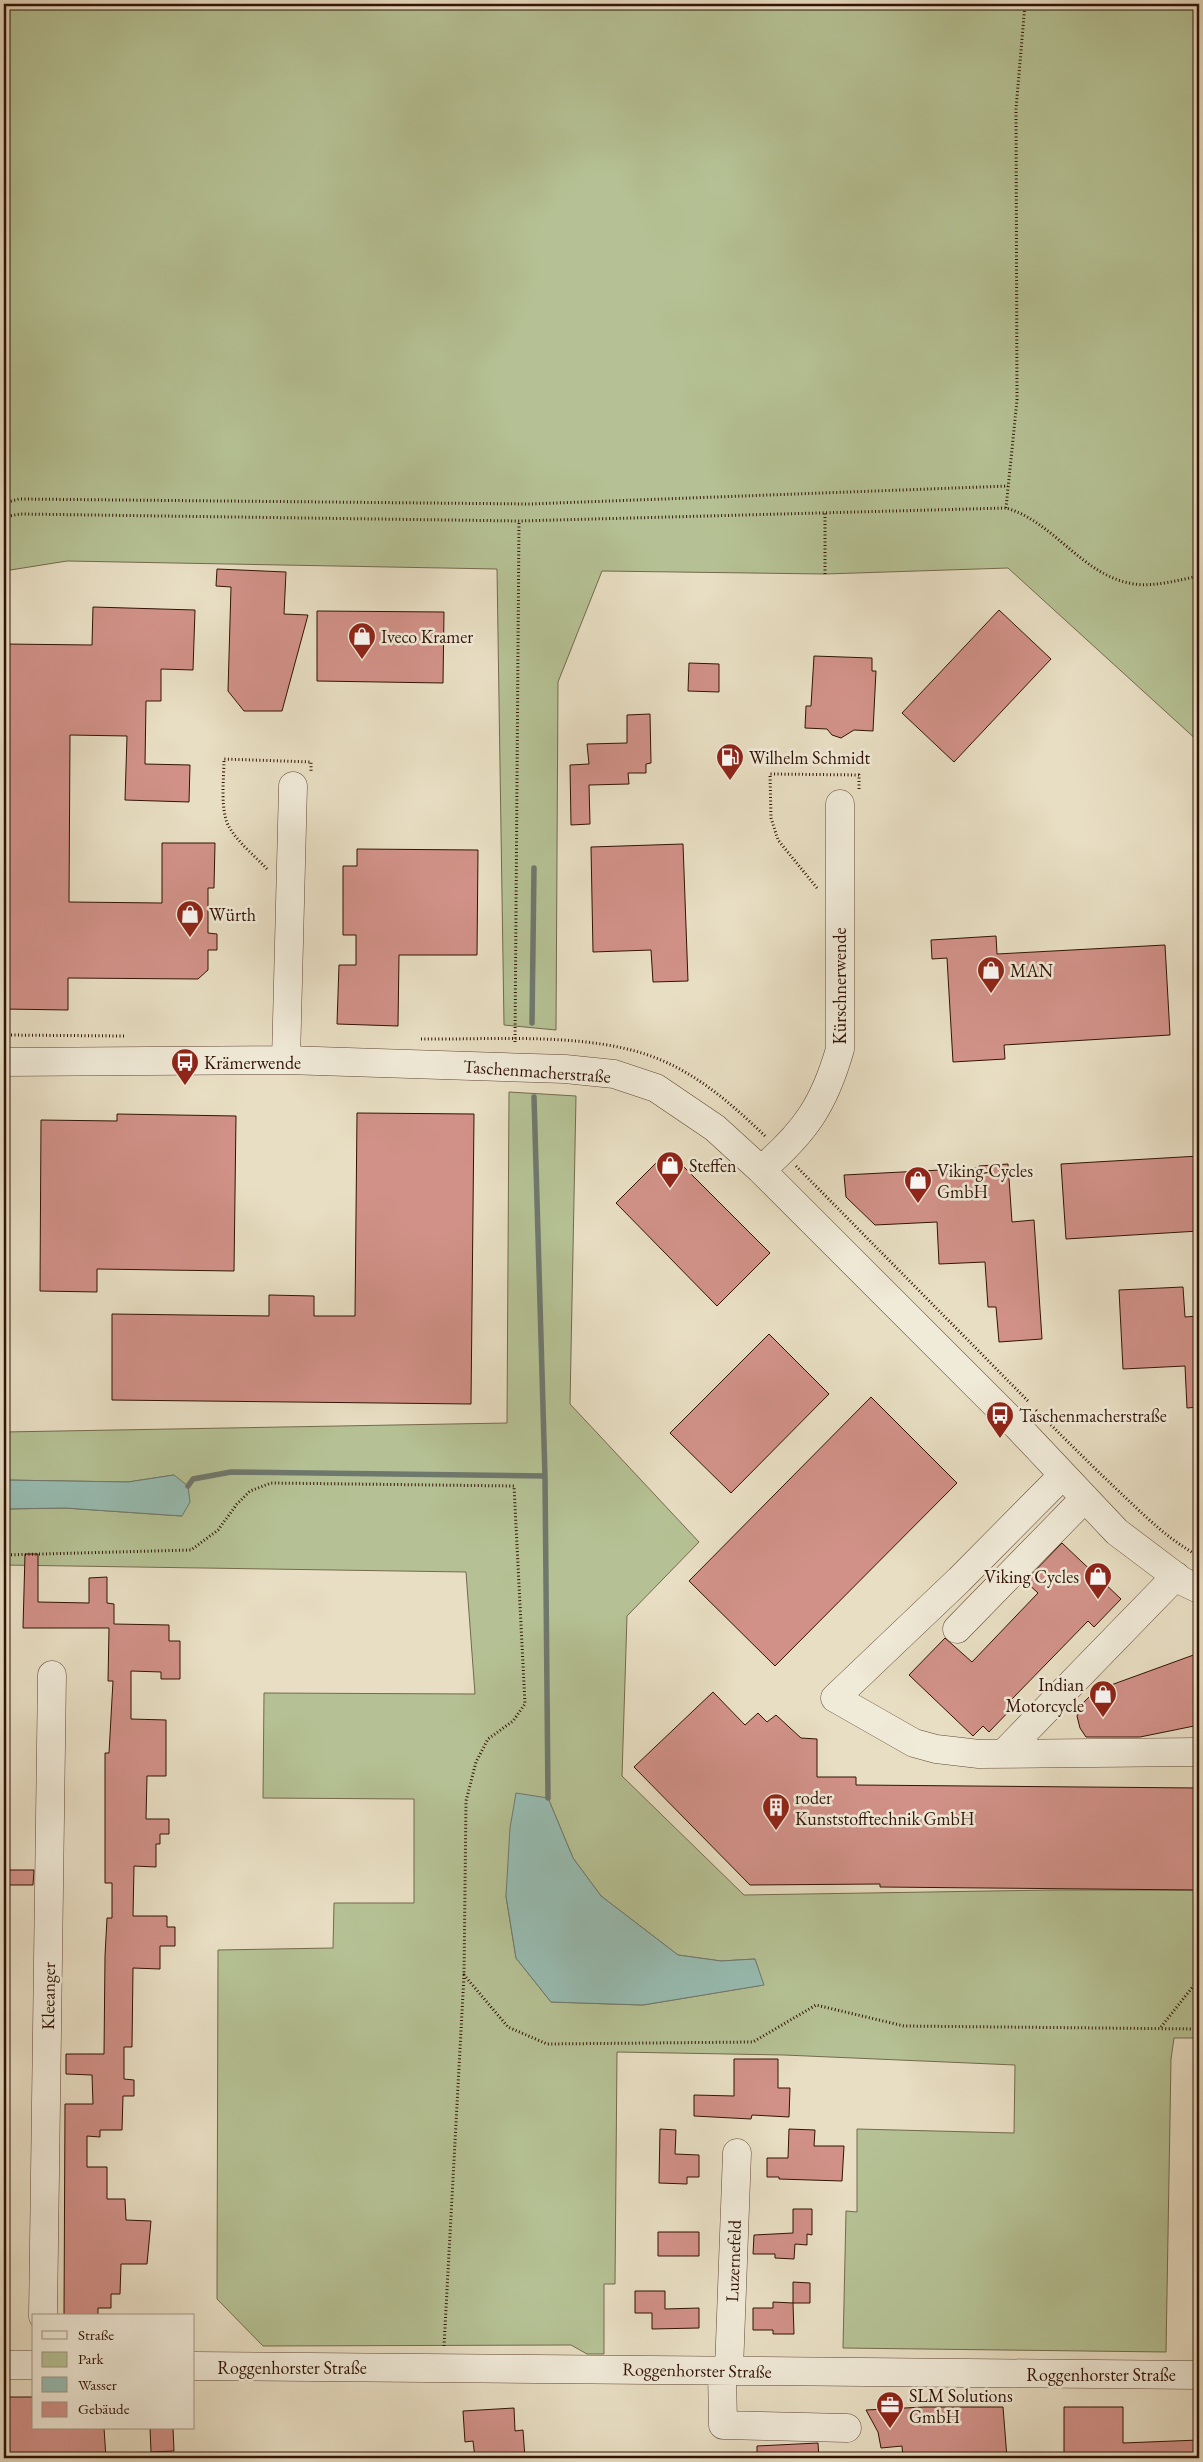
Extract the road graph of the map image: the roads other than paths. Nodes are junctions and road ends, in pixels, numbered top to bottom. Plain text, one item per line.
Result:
1 (293, 786) dead end
2 (840, 804) dead end
3 (286, 1060) junction
4 (4, 1062) edge
5 (761, 1170) junction
6 (1063, 1475) junction
7 (1085, 1498) junction
8 (1176, 1576) junction
9 (959, 1580) junction
10 (1199, 1589) edge
11 (982, 1604) junction
12 (957, 1629) dead end
13 (52, 1675) dead end
14 (1199, 1752) edge
15 (1003, 1754) junction
16 (737, 2153) dead end
17 (43, 2314) edge
18 (4, 2365) edge
19 (32, 2365) edge
20 (195, 2366) edge
21 (726, 2370) junction
22 (1199, 2375) edge
23 (847, 2428) dead end

1 - 3 street
2 - 5 street, Kürschnerwende
3 - 4 street, Taschenmacherstraße
3 - 5 street, Taschenmacherstraße
5 - 6 street, Taschenmacherstraße
6 - 7 street, Taschenmacherstraße
6 - 9 street
7 - 8 street, Taschenmacherstraße
7 - 11 street
8 - 10 street, Taschenmacherstraße
8 - 15 street
9 - 11 street
9 - 15 street
11 - 12 street
13 - 17 street, Kleeanger
14 - 15 street
16 - 21 street, Luzernefeld
18 - 19 street
20 - 21 street, Roggenhorster Straße
21 - 22 street, Roggenhorster Straße
21 - 23 street, Luzernefeld

